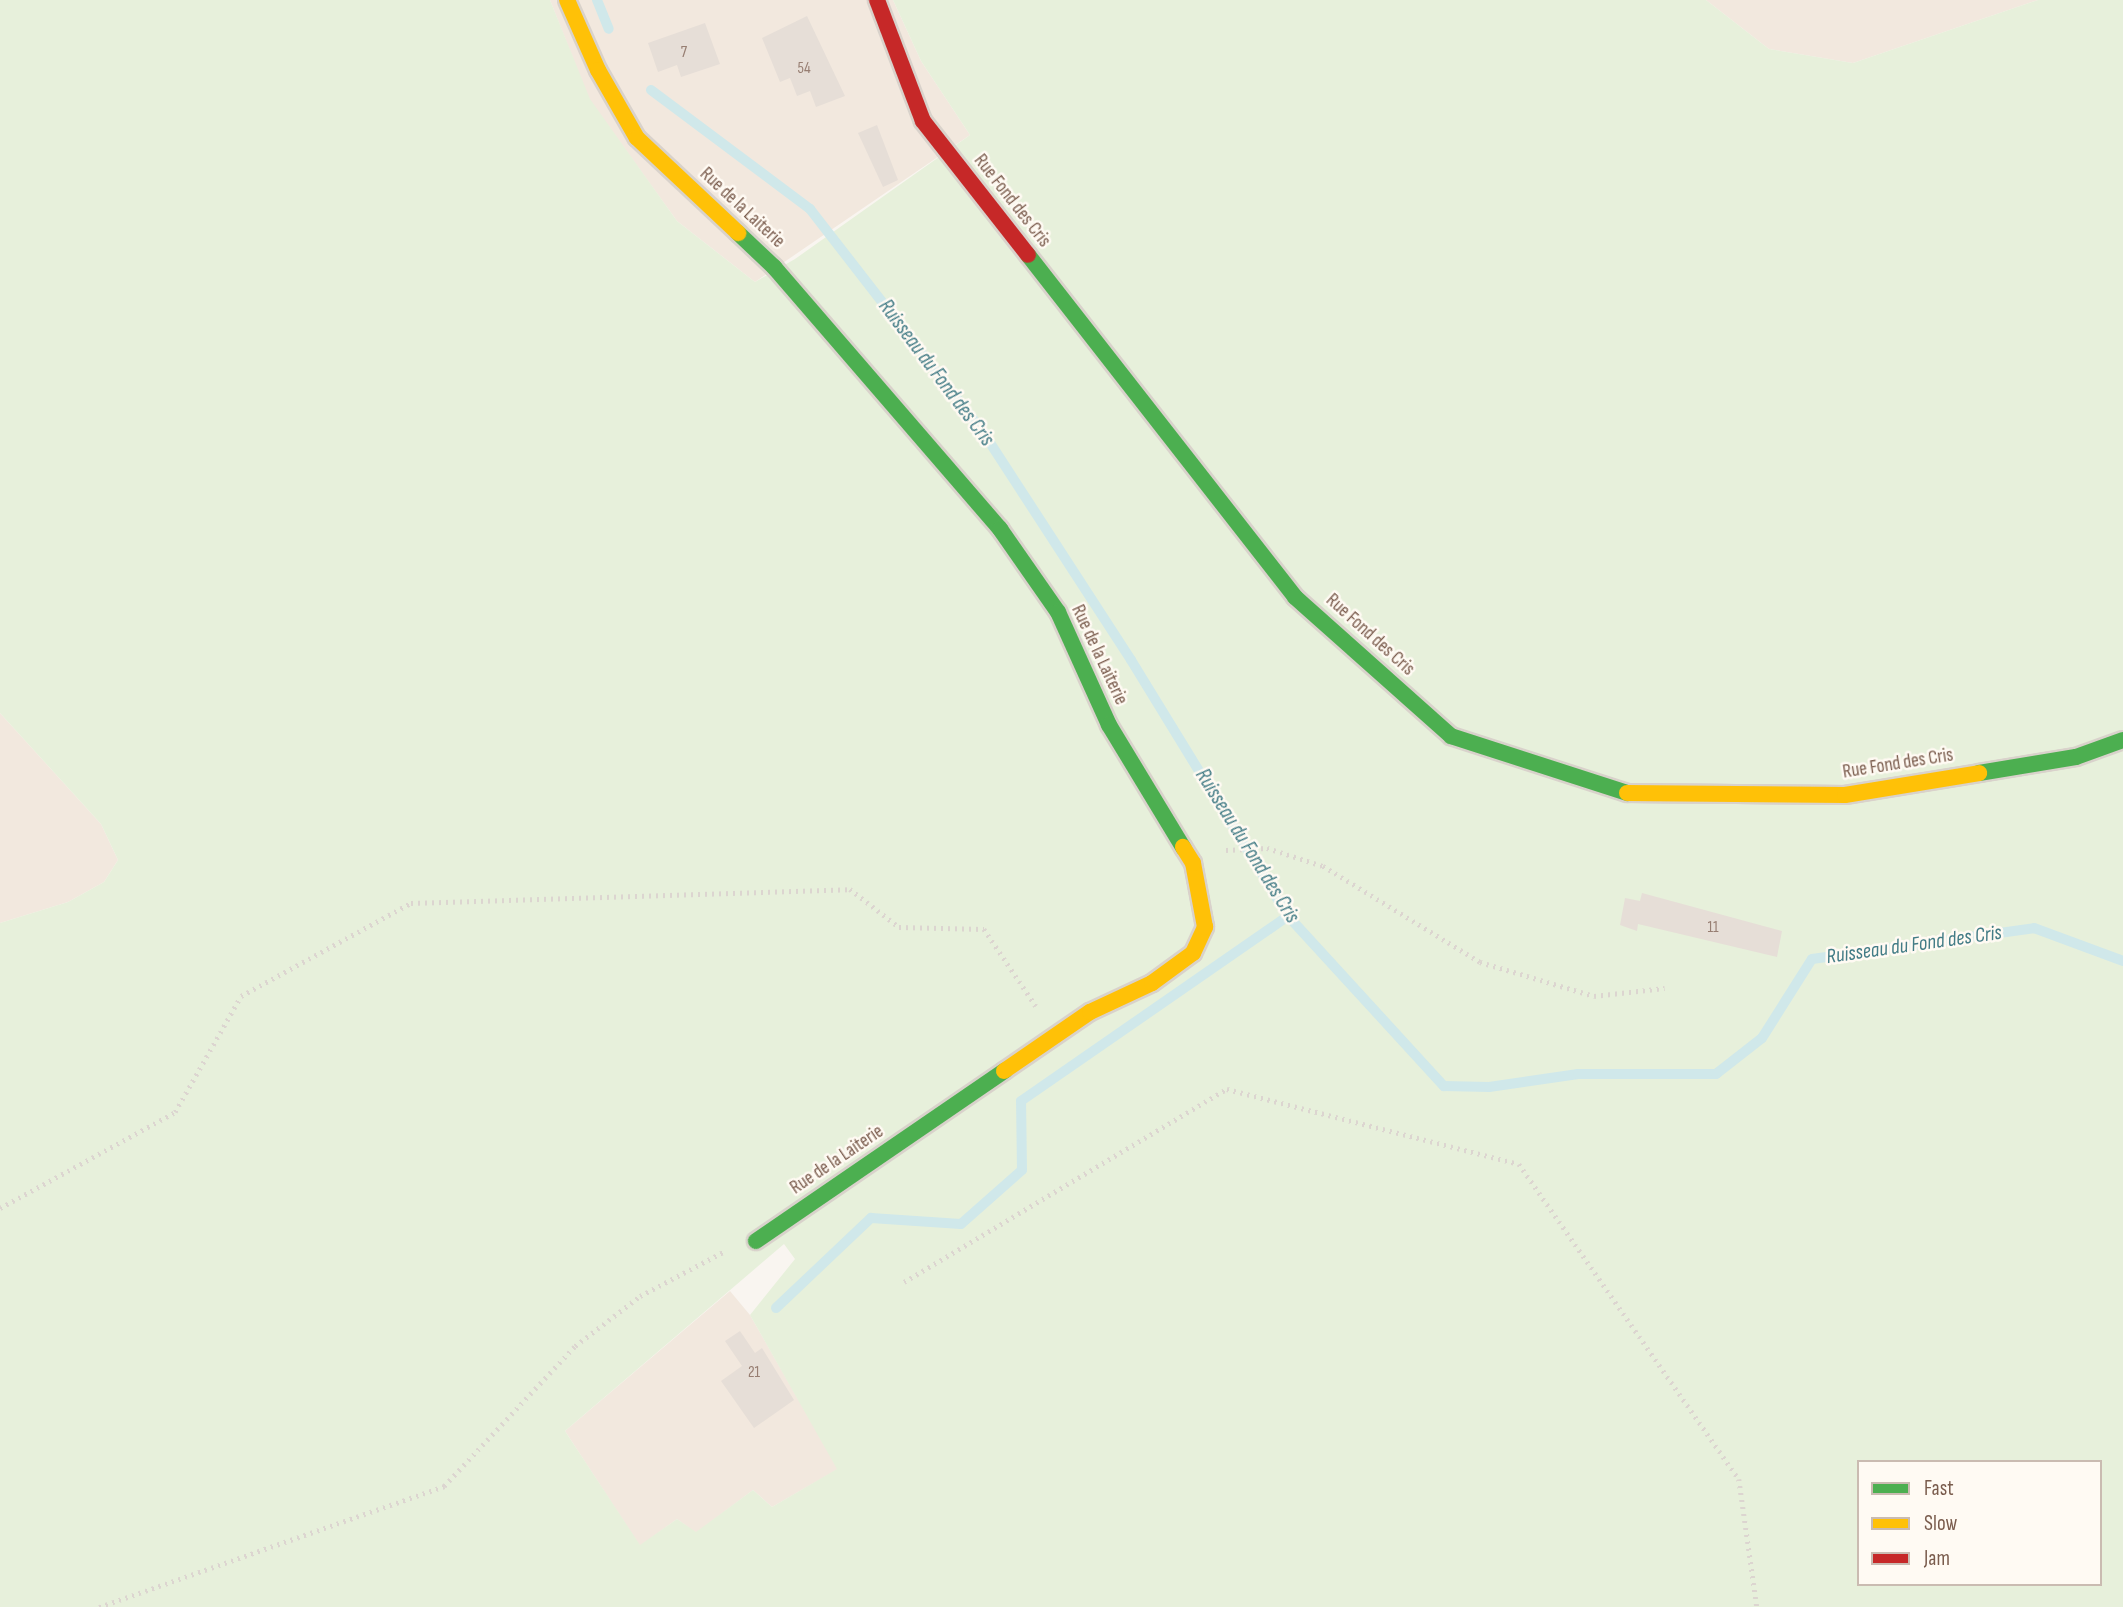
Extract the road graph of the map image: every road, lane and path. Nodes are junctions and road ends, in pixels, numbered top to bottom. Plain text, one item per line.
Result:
1 (566, 0) edge
2 (877, 0) edge
3 (2123, 740) edge
4 (1186, 852) junction
5 (1665, 988) dead end
6 (1056, 1035) junction
7 (0, 1208) edge
8 (756, 1241) joint
9 (904, 1282) dead end
10 (99, 1607) edge
11 (1757, 1607) edge

1 - 4 street, Rue de la Laiterie
2 - 3 street, Rue Fond des Cris
4 - 5 path
4 - 6 street, Rue de la Laiterie
6 - 7 path
6 - 8 street, Rue de la Laiterie
8 - 10 path
9 - 11 path

